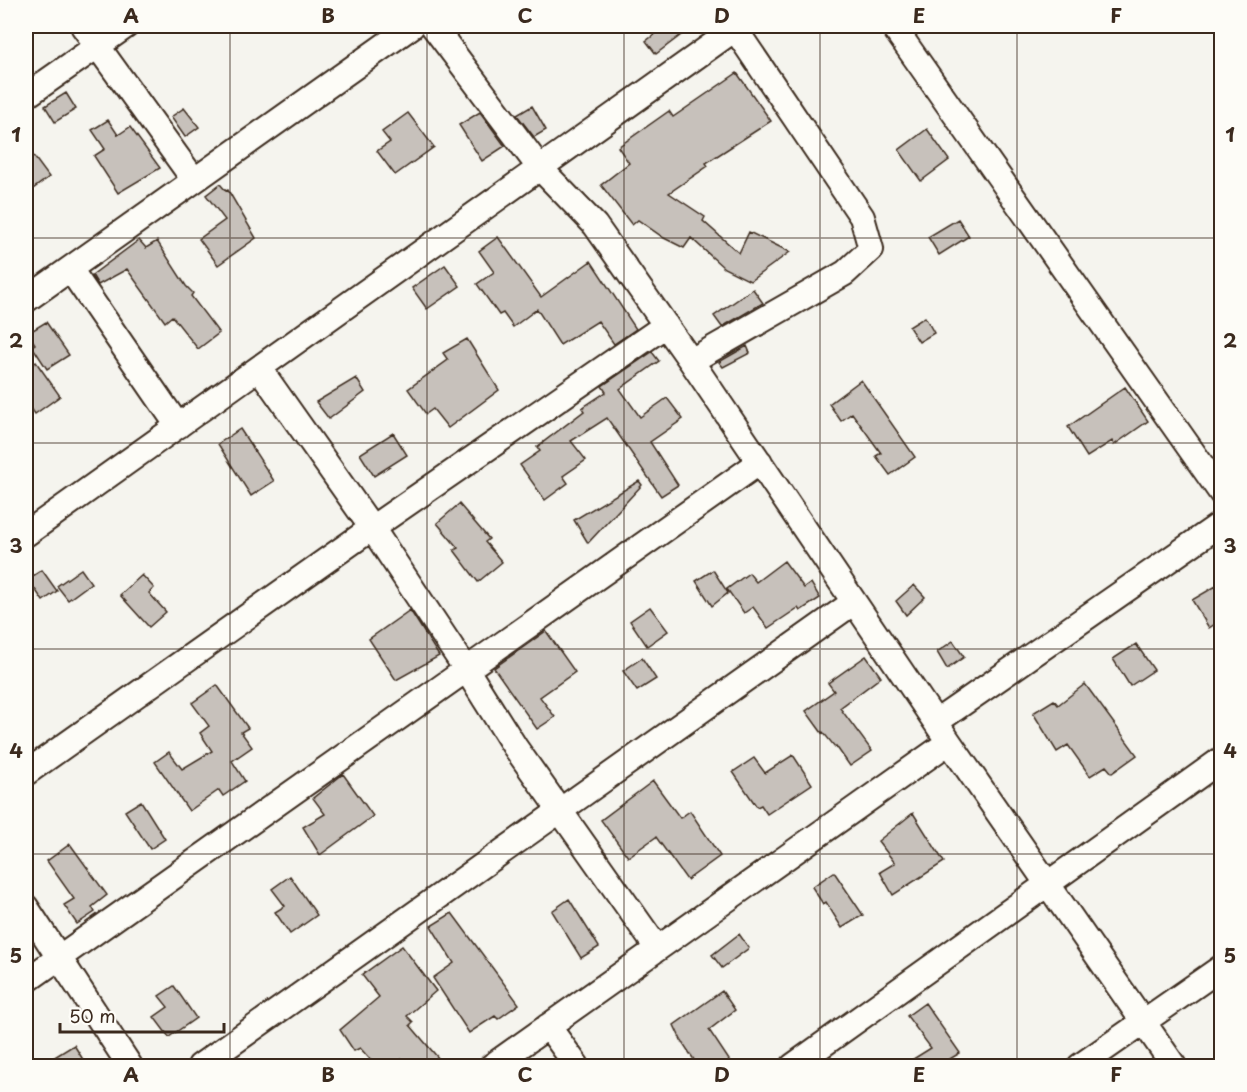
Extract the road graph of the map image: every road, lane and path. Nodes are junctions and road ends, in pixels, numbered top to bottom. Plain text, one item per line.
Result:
1 (83, 26) edge
2 (126, 26) edge
3 (412, 26) edge
4 (433, 26) edge
5 (893, 26) edge
6 (737, 27) edge
7 (97, 46) junction
8 (26, 96) edge
9 (539, 166) junction
10 (194, 180) junction
11 (70, 268) junction
12 (26, 300) edge
13 (666, 325) junction
14 (691, 361) junction
15 (259, 368) junction
16 (178, 426) junction
17 (760, 462) junction
18 (1221, 494) edge
19 (1221, 523) edge
20 (372, 528) junction
21 (26, 534) edge
22 (854, 602) junction
23 (466, 669) junction
24 (943, 732) junction
25 (1221, 759) edge
26 (26, 773) edge
27 (560, 812) junction
28 (1048, 882) junction
29 (26, 908) edge
30 (657, 948) junction
31 (59, 957) junction
32 (1221, 967) edge
33 (26, 981) edge
34 (1143, 1022) junction
35 (548, 1026) junction
36 (130, 1066) edge
37 (200, 1066) edge
38 (492, 1066) edge
39 (577, 1066) edge
40 (793, 1066) edge
41 (1080, 1066) edge
42 (1174, 1066) edge

1 - 7 street
2 - 7 street
3 - 10 street
4 - 9 street
5 - 18 street
6 - 9 street
6 - 14 street
7 - 8 street
7 - 10 street
9 - 13 street
9 - 15 street
10 - 11 street
11 - 12 street
11 - 16 street
13 - 14 street
13 - 20 street
14 - 17 street
15 - 16 street
15 - 20 street
16 - 21 street
17 - 22 street
17 - 23 street
19 - 24 street
20 - 23 street
20 - 26 street
22 - 24 street
22 - 27 street
23 - 27 street
23 - 31 street
24 - 28 street
24 - 30 street
25 - 28 street
27 - 30 street
27 - 37 street
28 - 34 street
28 - 40 street
29 - 31 street
30 - 35 street
31 - 33 street
31 - 36 street
32 - 34 street
34 - 41 street
34 - 42 street
35 - 38 street
35 - 39 street

